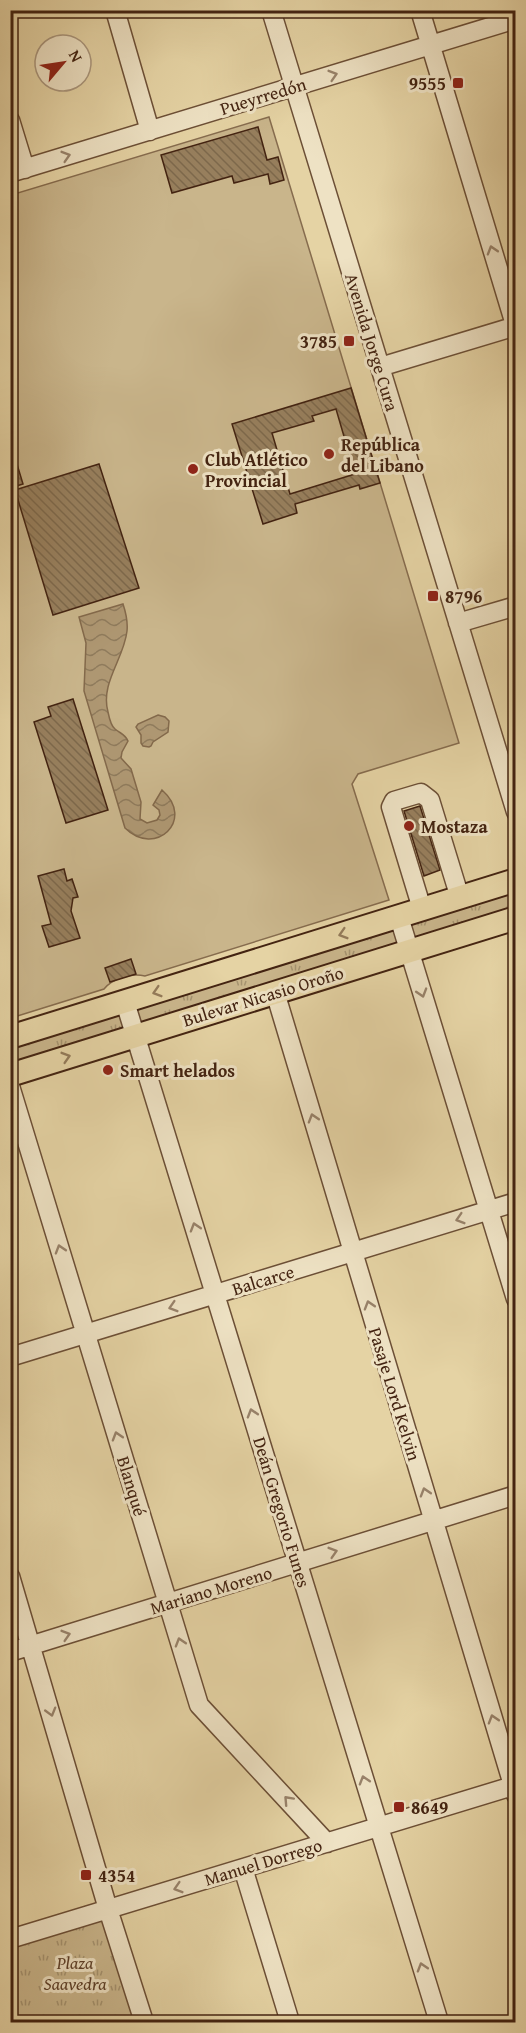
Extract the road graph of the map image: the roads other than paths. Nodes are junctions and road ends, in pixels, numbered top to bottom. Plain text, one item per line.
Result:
1 (116, 10) edge
2 (271, 10) edge
3 (420, 10) edge
4 (516, 19) edge
5 (430, 45) junction
6 (294, 87) junction
7 (10, 120) edge
8 (150, 131) junction
9 (18, 171) edge
10 (515, 327) edge
11 (380, 367) junction
12 (516, 606) edge
13 (458, 624) junction
14 (516, 812) edge
15 (516, 880) edge
16 (460, 898) junction
17 (422, 909) junction
18 (399, 917) junction
19 (516, 918) edge
20 (409, 951) junction
21 (275, 992) junction
22 (125, 1002) junction
23 (136, 1035) junction
24 (10, 1037) edge
25 (10, 1075) edge
26 (10, 1086) edge
27 (516, 1202) edge
28 (488, 1211) junction
29 (353, 1252) junction
30 (215, 1294) junction
31 (516, 1299) edge
32 (86, 1334) junction
33 (10, 1357) edge
34 (516, 1495) edge
35 (433, 1520) junction
36 (298, 1563) junction
37 (10, 1576) edge
38 (168, 1603) junction
39 (31, 1646) junction
40 (10, 1652) edge
41 (515, 1789) edge
42 (379, 1827) junction
43 (327, 1843) junction
44 (243, 1868) junction
45 (108, 1910) junction
46 (10, 1939) edge
47 (144, 2022) edge
48 (290, 2022) edge
49 (439, 2022) edge

1 - 8 street
2 - 6 street, Avenida Jorge Cura
3 - 5 street
4 - 5 street, Pueyrredón
6 -> 5 street, Pueyrredón
10 -> 5 street
6 - 8 street, Pueyrredón
6 - 11 street, Avenida Jorge Cura
7 - 9 street
9 -> 8 street, Pueyrredón
10 - 11 street
11 - 13 street, Avenida Jorge Cura
12 - 13 street
13 - 14 street, Avenida Jorge Cura
15 - 16 main road, Bulevar Nicasio Oroño
16 - 17 main road, Bulevar Nicasio Oroño
16 - 17 street
17 - 18 main road, Bulevar Nicasio Oroño
18 - 20 street
18 -> 22 main road, Bulevar Nicasio Oroño
19 - 20 main road, Bulevar Nicasio Oroño
20 - 21 main road, Bulevar Nicasio Oroño
20 -> 28 street
21 - 23 main road, Bulevar Nicasio Oroño
29 -> 21 street, Pasaje Lord Kelvin
22 - 23 street, Deán Gregorio Funes
22 - 24 main road, Bulevar Nicasio Oroño
25 -> 23 main road, Bulevar Nicasio Oroño
30 -> 23 street, Deán Gregorio Funes
32 -> 26 street, Blanqué
27 - 28 street, Balcarce
28 -> 29 street, Balcarce
28 - 31 street
29 - 30 street, Balcarce
35 -> 29 street, Pasaje Lord Kelvin
30 -> 32 street, Balcarce
36 -> 30 street, Deán Gregorio Funes
32 - 33 street, Balcarce
38 -> 32 street, Blanqué
34 - 35 street, Mariano Moreno
36 -> 35 street, Mariano Moreno
41 -> 35 street, Pasaje Lord Kelvin
36 - 38 street, Mariano Moreno
42 -> 36 street, Deán Gregorio Funes
37 - 39 street
39 -> 38 street, Mariano Moreno
43 -> 38 street, Blanqué
39 - 40 street, Mariano Moreno
39 -> 45 street
41 - 42 street, Manuel Dorrego
42 - 43 street, Manuel Dorrego
49 -> 42 street, Deán Gregorio Funes
43 - 44 street, Manuel Dorrego
44 -> 45 street, Manuel Dorrego
44 - 48 street
45 - 46 street, Manuel Dorrego
45 - 47 street

